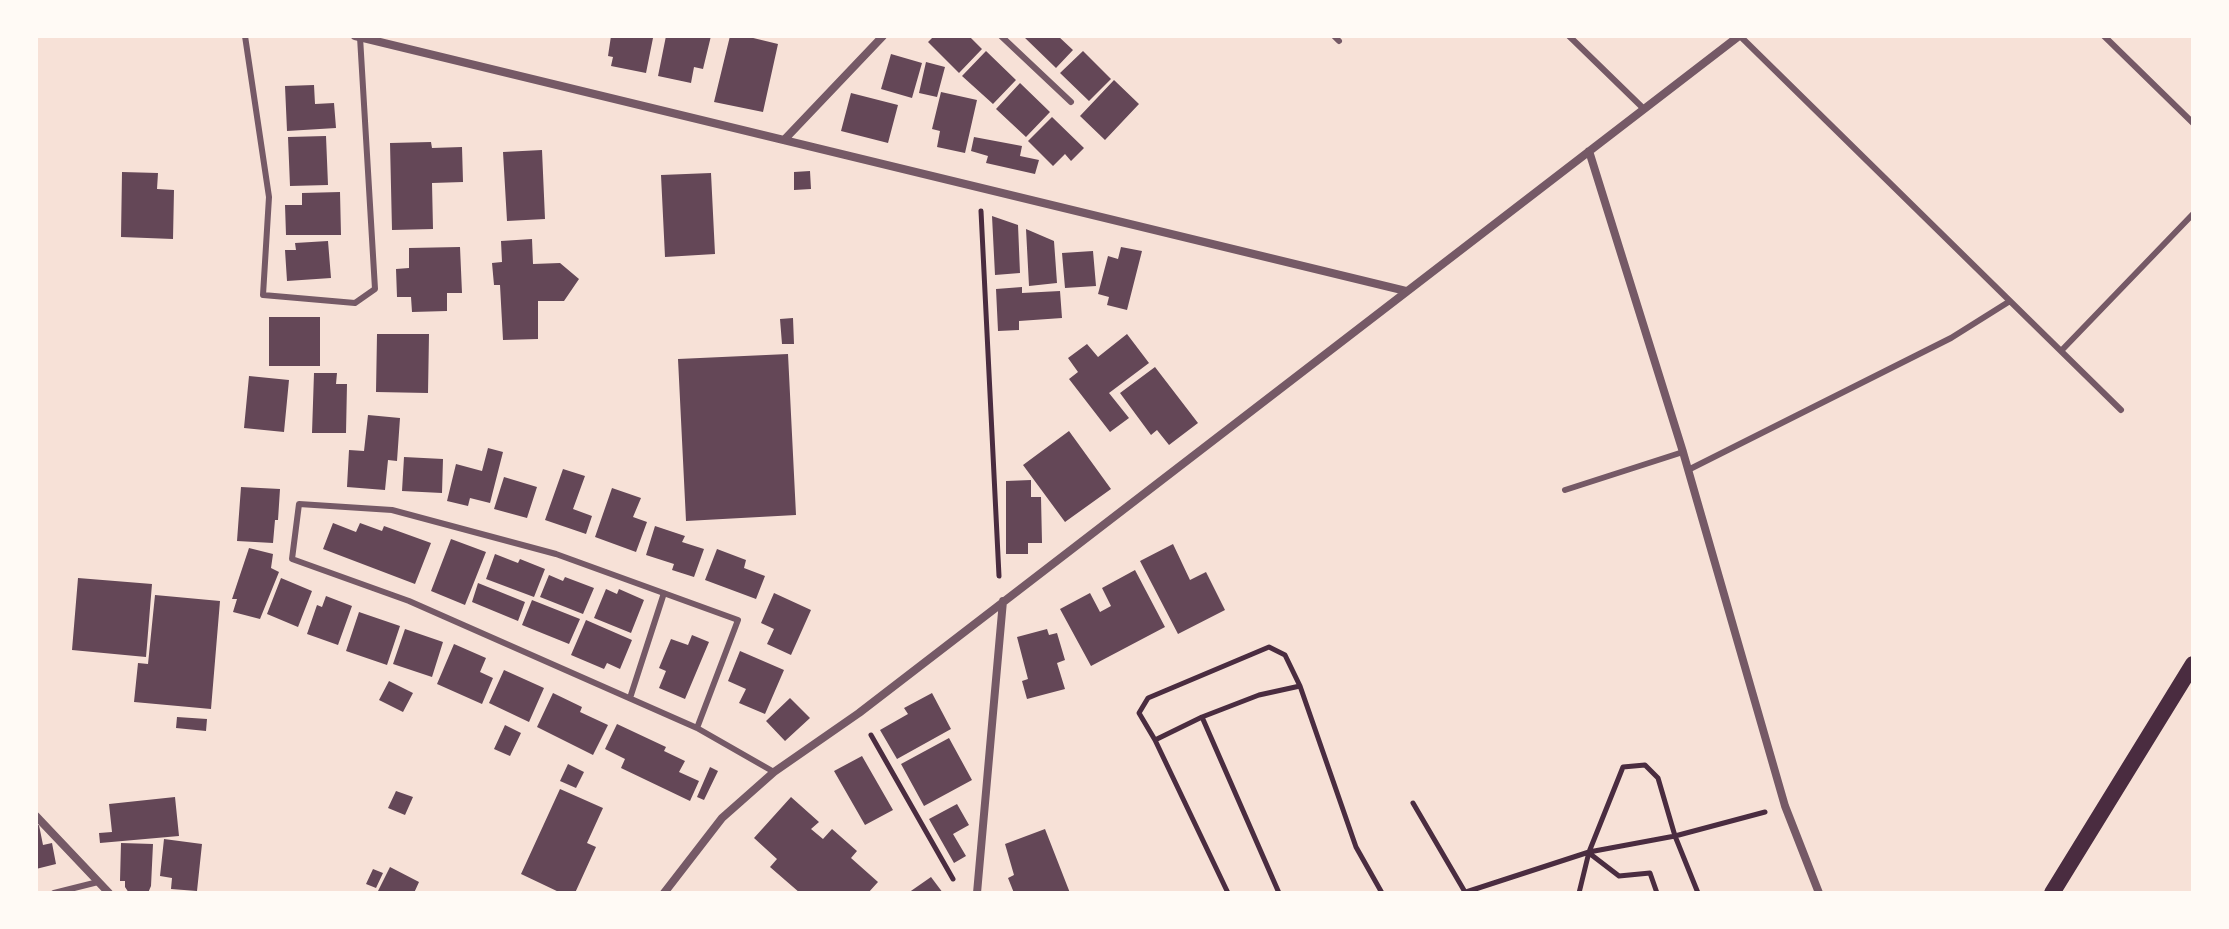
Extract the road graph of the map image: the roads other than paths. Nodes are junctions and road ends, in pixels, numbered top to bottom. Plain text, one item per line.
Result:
1 (245, 36) edge
2 (883, 36) edge
3 (1001, 36) edge
4 (1569, 36) edge
5 (1739, 36) edge
6 (2104, 36) edge
7 (357, 37) edge
8 (1071, 102) dead end
9 (1644, 109) junction
10 (2193, 123) edge
11 (784, 140) junction
12 (1589, 151) junction
13 (2193, 214) edge
14 (1406, 291) junction
15 (2010, 301) junction
16 (2061, 351) junction
17 (2121, 410) dead end
18 (1683, 452) junction
19 (1688, 470) junction
20 (1565, 490) dead end
21 (664, 593) junction
22 (1003, 601) junction
23 (2193, 664) edge
24 (630, 698) junction
25 (697, 728) junction
26 (774, 772) junction
27 (36, 816) edge
28 (98, 882) junction
29 (54, 893) edge
30 (109, 893) edge
31 (664, 893) edge
32 (977, 893) edge
33 (1819, 893) edge
34 (2052, 893) edge

1 - 7 lane
2 - 11 street
3 - 8 lane
4 - 9 lane
5 - 9 street
5 - 15 lane
6 - 10 lane
7 - 11 street
9 - 12 street
11 - 14 street
12 - 14 street
12 - 18 street
13 - 16 lane
14 - 22 street
15 - 16 lane
15 - 19 lane
16 - 17 lane
18 - 19 street
18 - 20 lane
19 - 33 street
21 - 24 lane
21 - 24 lane
21 - 25 lane
22 - 26 street
22 - 32 street
23 - 34 main road
24 - 25 lane
25 - 26 lane
26 - 31 street
27 - 28 street
28 - 29 lane
28 - 30 street

